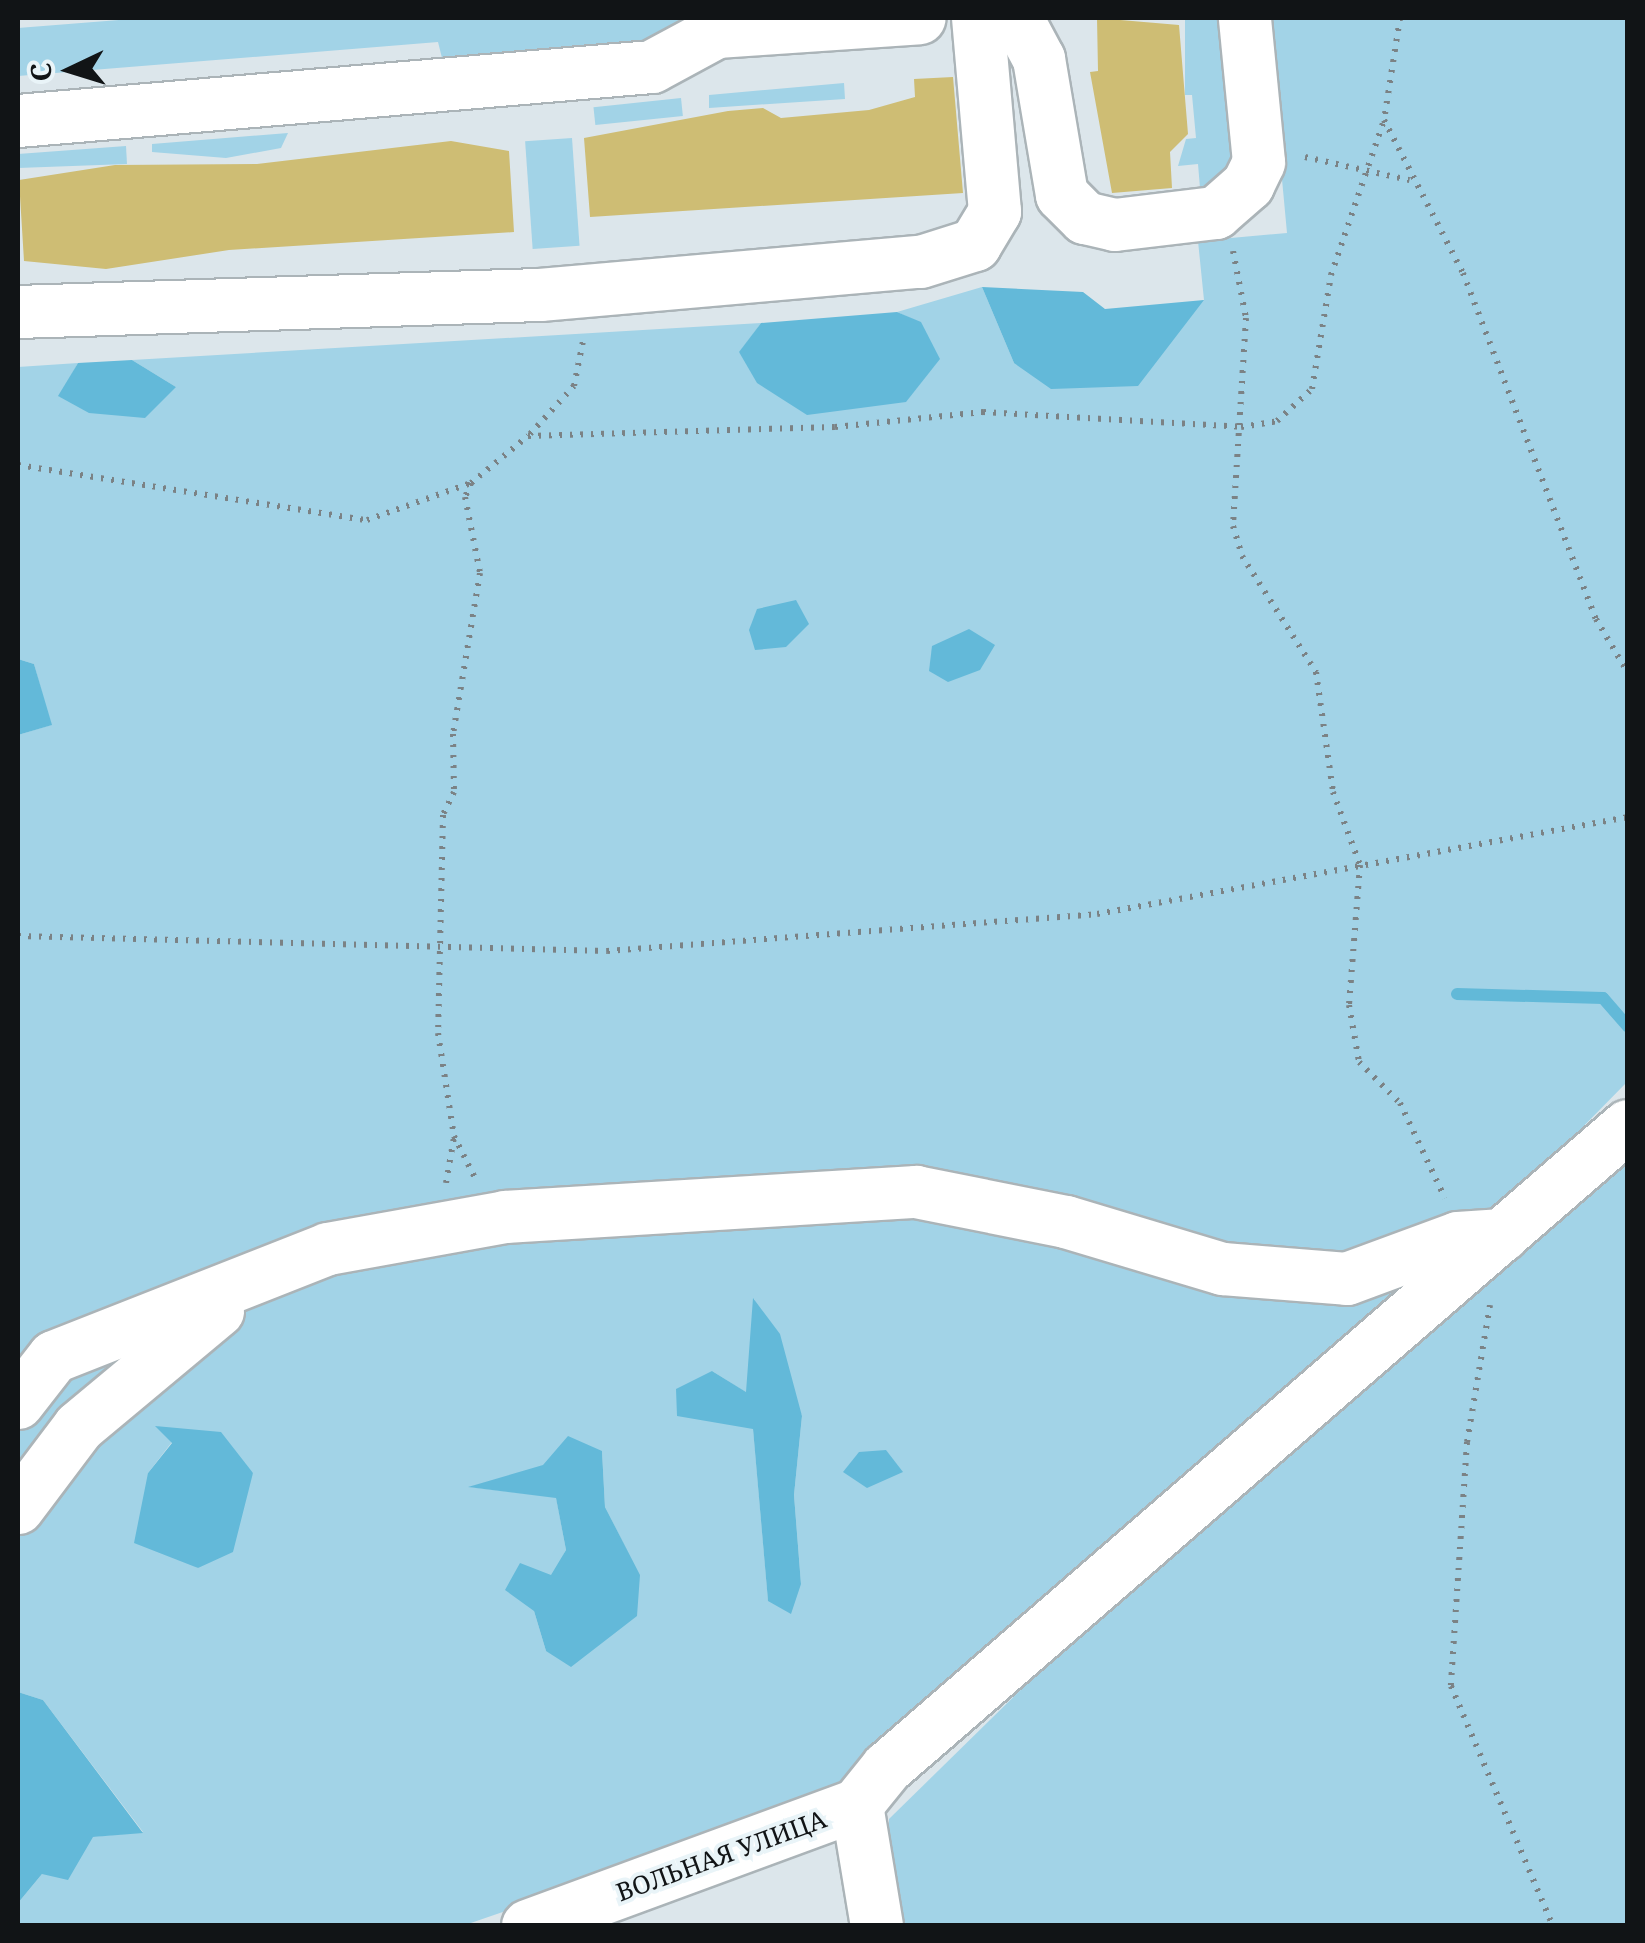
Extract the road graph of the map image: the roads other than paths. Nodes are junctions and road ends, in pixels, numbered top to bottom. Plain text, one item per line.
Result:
1 (920, 18) edge
2 (978, 18) edge
3 (1017, 18) edge
4 (1245, 18) edge
5 (18, 121) edge
6 (18, 312) edge
7 (1628, 1126) edge
8 (1480, 1237) junction
9 (250, 1284) junction
10 (18, 1403) edge
11 (18, 1508) edge
12 (857, 1805) junction
13 (528, 1926) edge
14 (877, 1926) edge

1 - 5 street
2 - 6 street
3 - 4 street
7 - 8 street
8 - 9 street
8 - 12 street
9 - 10 street
9 - 11 street
12 - 13 street, ВОЛЬНАЯ УЛИЦА
12 - 14 street

